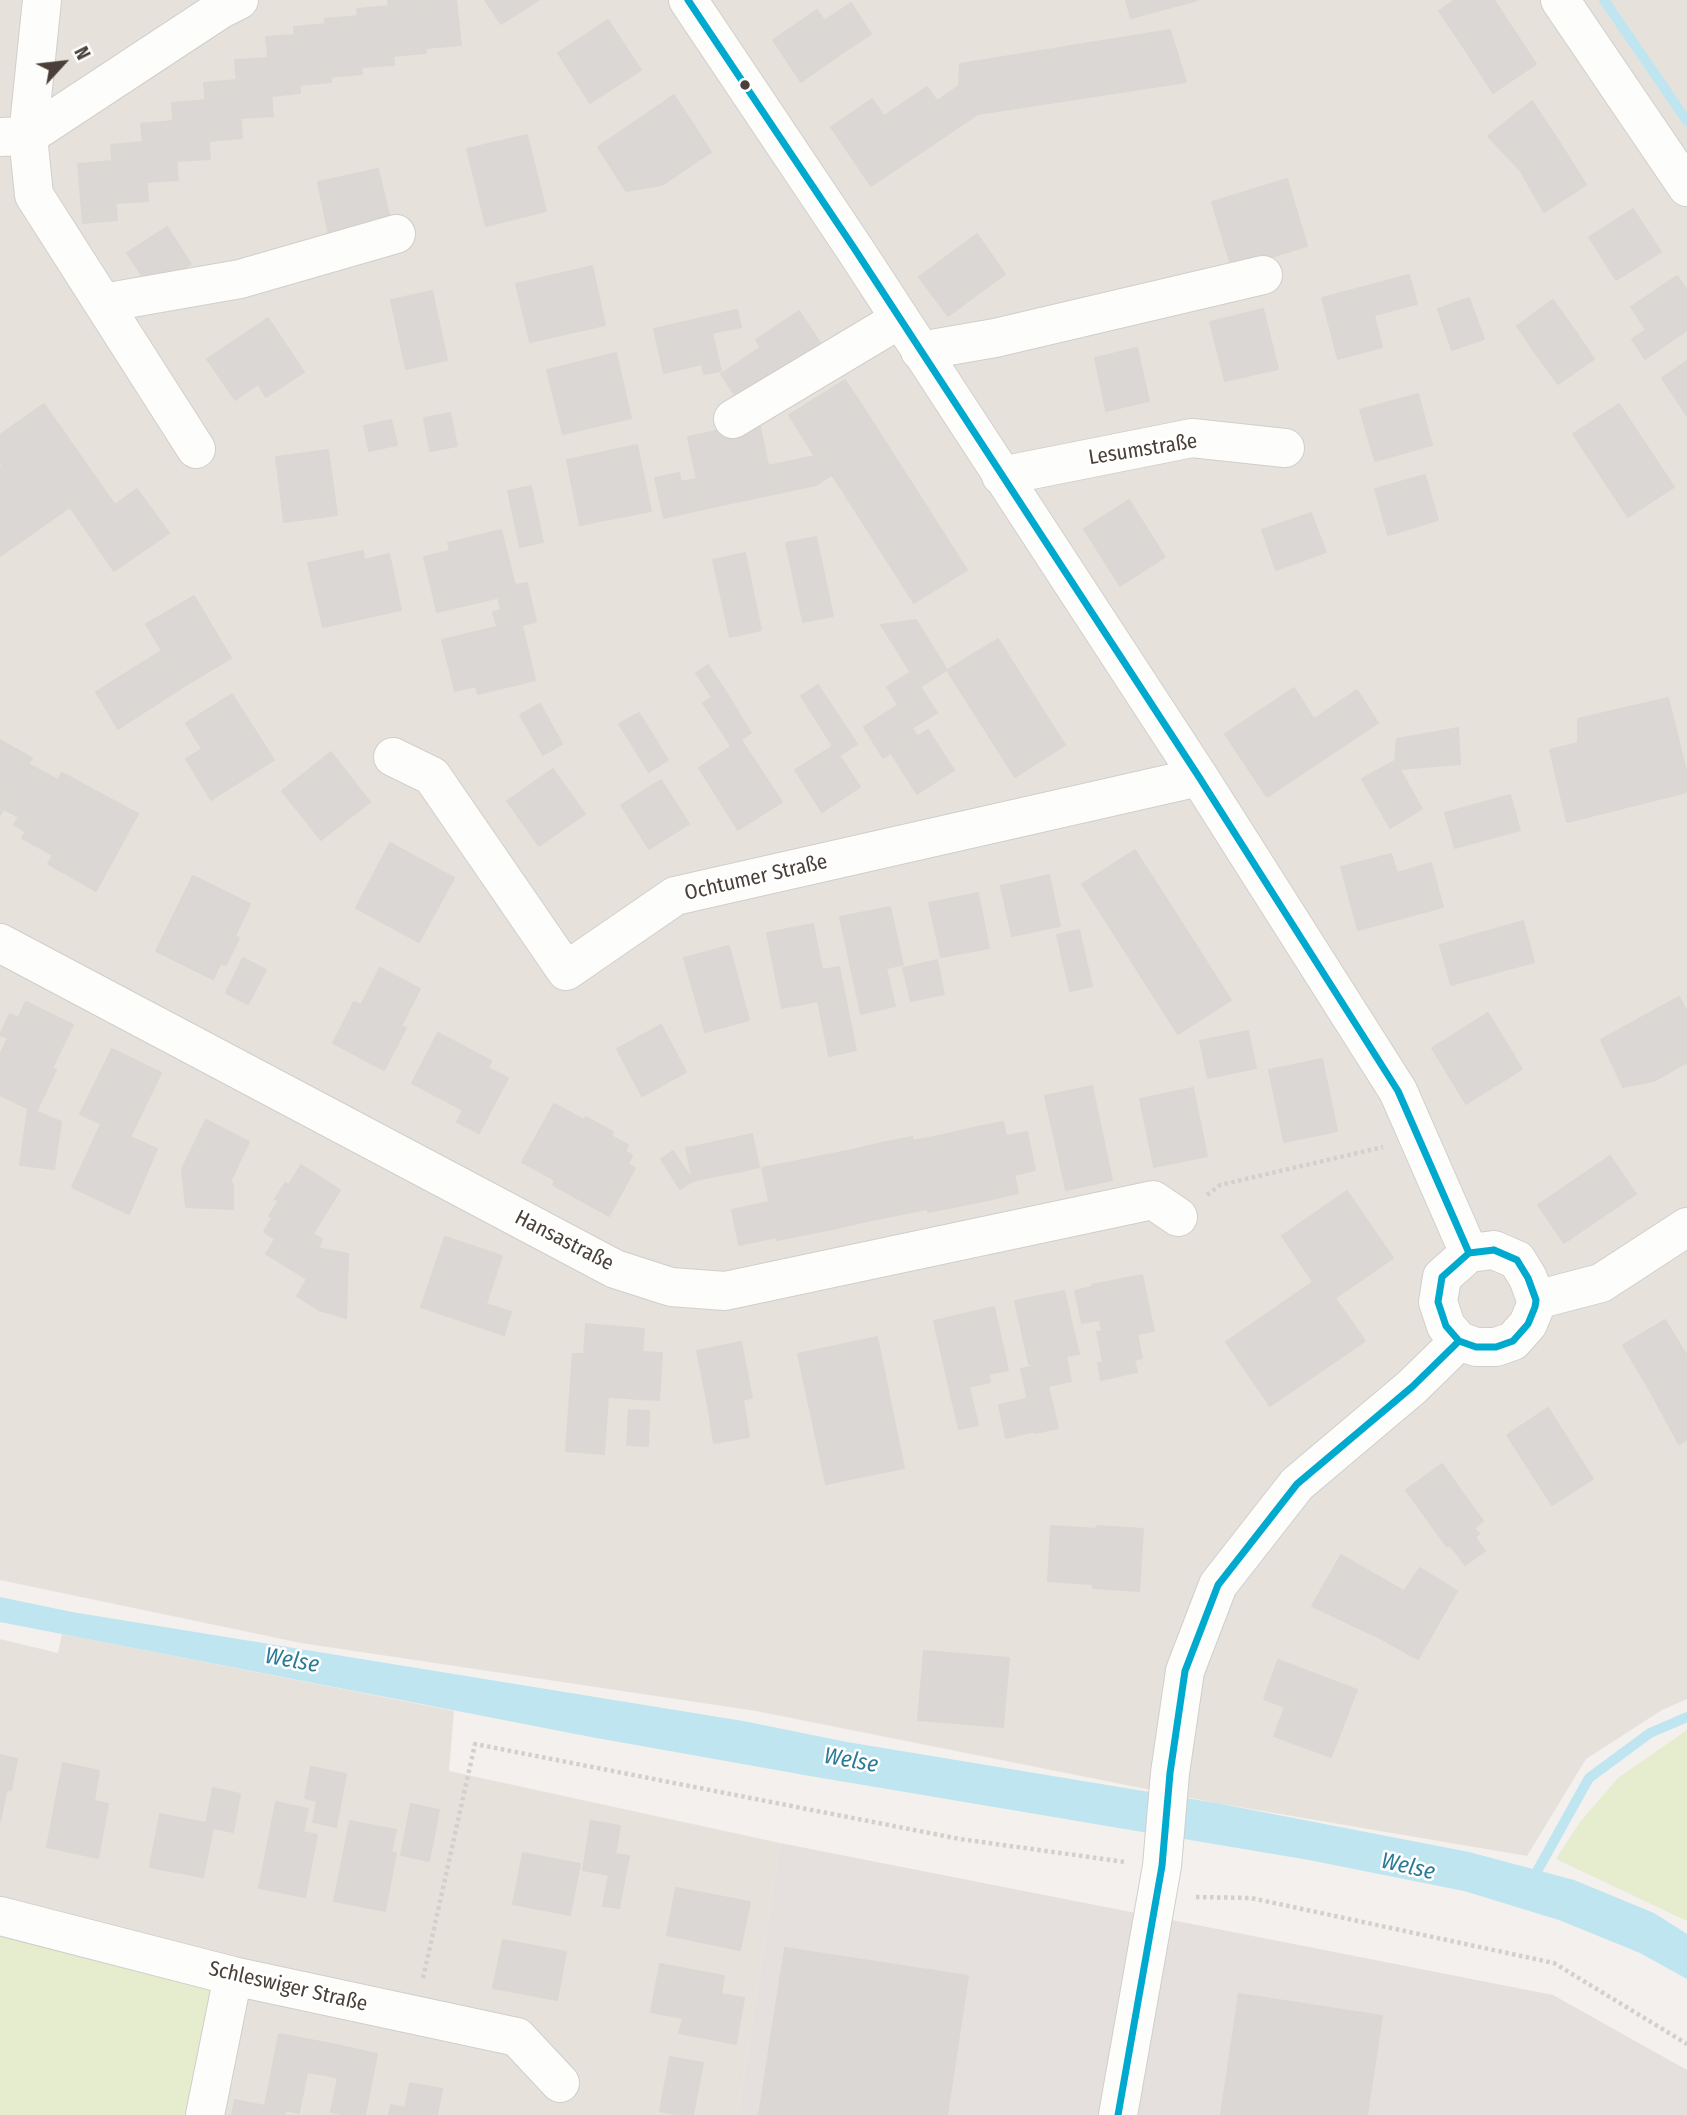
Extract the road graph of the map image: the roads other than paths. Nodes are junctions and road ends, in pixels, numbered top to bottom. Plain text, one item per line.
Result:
1 (42, 0) edge
2 (688, 0) edge
3 (1560, 0) edge
4 (227, 3) edge
5 (14, 137) edge
6 (1687, 187) edge
7 (396, 234) dead end
8 (1263, 275) dead end
9 (103, 303) junction
10 (900, 319) junction
11 (920, 351) junction
12 (733, 419) dead end
13 (1285, 448) dead end
14 (196, 449) dead end
15 (1001, 476) junction
16 (393, 757) dead end
17 (1199, 778) junction
18 (0, 943) edge
19 (1178, 1217) road end
20 (1687, 1227) edge
21 (1469, 1253) junction
22 (1536, 1300) junction
23 (1459, 1341) junction
24 (0, 1916) edge
25 (233, 1976) junction
26 (560, 2082) dead end
27 (205, 2115) edge
28 (1118, 2115) edge

1 - 5 street
2 - 10 street
3 - 6 street
4 - 5 street
5 - 9 street
7 - 9 street
8 - 11 street
9 - 14 street
10 - 11 street
10 - 12 street
11 - 15 street
13 - 15 street, Lesumstraße
15 - 17 street
16 - 17 street, Ochtumer Straße
17 - 21 street
18 - 19 street, Hansastraße
20 - 22 street
21 - 22 street
21 - 23 street
22 - 23 street
23 - 28 street
24 - 25 street, Schleswiger Straße
25 - 26 street, Schleswiger Straße
25 - 27 street

